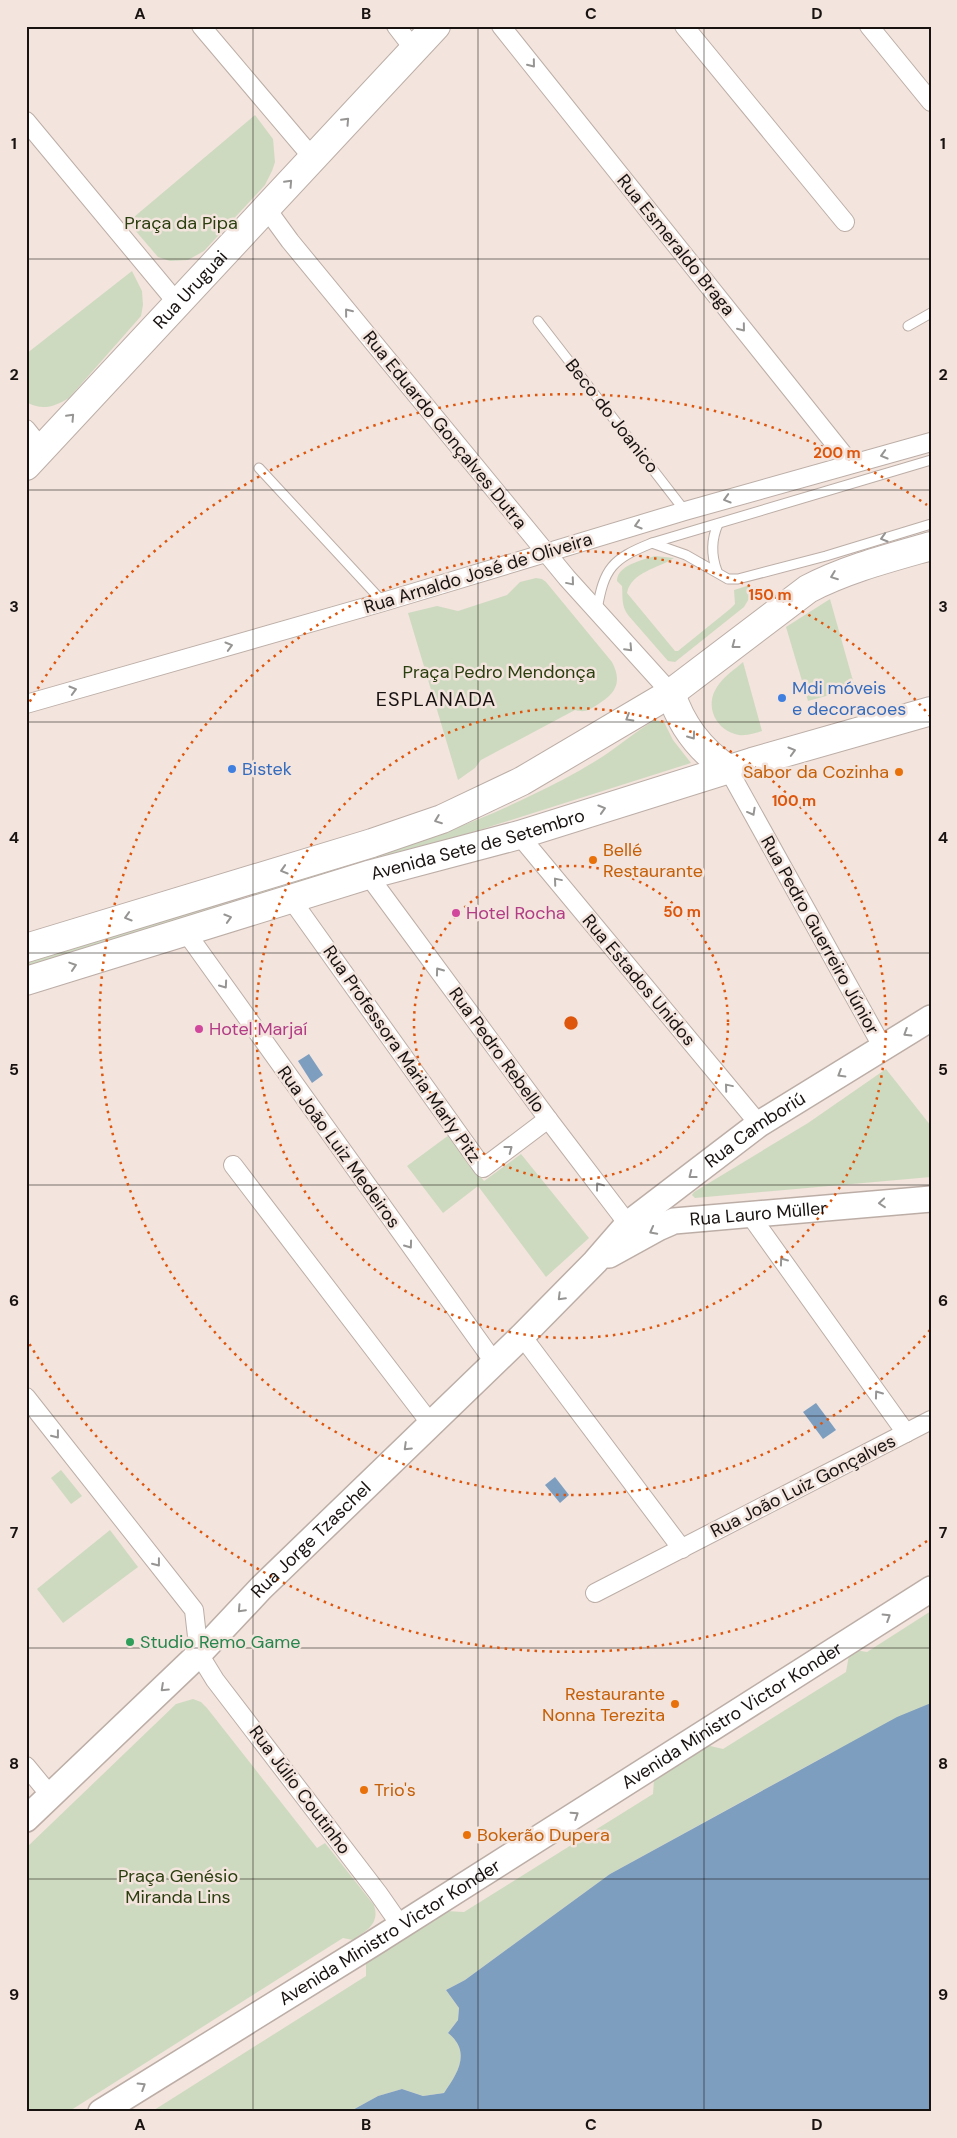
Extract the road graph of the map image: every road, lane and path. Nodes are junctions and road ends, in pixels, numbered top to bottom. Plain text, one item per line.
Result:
1 (201, 26) edge
2 (396, 26) edge
3 (436, 26) edge
4 (501, 26) edge
5 (684, 26) edge
6 (869, 26) edge
7 (413, 48) junction
8 (931, 102) edge
9 (26, 121) edge
10 (312, 157) junction
11 (266, 208) junction
12 (845, 222) dead end
13 (178, 304) junction
14 (931, 313) edge
15 (538, 321) dead end
16 (908, 326) dead end
17 (931, 442) edge
18 (32, 448) edge
19 (931, 460) edge
20 (851, 464) junction
21 (259, 468) dead end
22 (685, 511) junction
23 (718, 524) junction
24 (931, 524) edge
25 (652, 543) junction
26 (931, 546) edge
27 (546, 553) junction
28 (717, 571) junction
29 (383, 602) junction
30 (596, 612) junction
31 (671, 693) junction
32 (26, 704) edge
33 (931, 711) edge
34 (728, 769) junction
35 (519, 835) junction
36 (368, 875) junction
37 (291, 899) junction
38 (185, 930) junction
39 (26, 948) edge
40 (26, 981) edge
41 (931, 1018) edge
42 (883, 1048) junction
43 (548, 1119) junction
44 (759, 1124) junction
45 (233, 1165) dead end
46 (931, 1199) edge
47 (750, 1215) junction
48 (628, 1224) junction
49 (596, 1262) junction
50 (522, 1336) junction
51 (494, 1362) junction
52 (26, 1397) edge
53 (931, 1420) edge
54 (431, 1424) junction
55 (906, 1433) junction
56 (682, 1549) junction
57 (931, 1589) edge
58 (595, 1594) dead end
59 (199, 1654) junction
60 (26, 1766) edge
61 (50, 1795) junction
62 (26, 1819) edge
63 (401, 1926) junction
64 (101, 2112) edge

1 - 10 street
2 - 7 street
3 - 7 main road, Rua Uruguai
4 -> 20 street, Rua Esmeraldo Braga
5 - 12 street
6 - 8 street
10 -> 7 main road, Rua Uruguai
9 - 13 street
11 -> 10 main road, Rua Uruguai
11 - 13 main road, Rua Uruguai
27 -> 11 street, Rua Eduardo Gonçalves Dutra
18 -> 13 main road, Rua Uruguai
14 - 16 lane
15 - 22 lane, Beco do Joanico
17 -> 20 street, Rua Arnaldo José de Oliveira
19 - 23 lane
20 -> 22 street, Rua Arnaldo José de Oliveira
21 - 29 lane
22 -> 27 street, Rua Arnaldo José de Oliveira
23 - 25 lane
23 - 28 lane
24 -> 28 lane
25 - 28 lane
25 - 30 lane
26 -> 31 main road, Avenida Sete de Setembro
27 - 29 street, Rua Arnaldo José de Oliveira
27 -> 30 street, Rua Eduardo Gonçalves Dutra
32 -> 29 street, Rua Arnaldo José de Oliveira
30 -> 31 street, Rua Eduardo Gonçalves Dutra
31 -> 34 main road
31 -> 39 main road, Avenida Sete de Setembro
34 -> 33 main road, Avenida Sete de Setembro
35 -> 34 main road, Avenida Sete de Setembro
34 -> 42 street, Rua Pedro Guerreiro Júnior
35 - 36 main road, Avenida Sete de Setembro
44 -> 35 street, Rua Estados Unidos
36 - 37 main road, Avenida Sete de Setembro
43 -> 36 street, Rua Pedro Rebello
38 -> 37 main road, Avenida Sete de Setembro
37 -> 43 street, Rua Professora Maria Marly Pitz
40 -> 38 main road, Avenida Sete de Setembro
38 -> 51 street, Rua João Luiz Medeiros
41 -> 42 main road, Rua Camboriú
42 -> 44 main road, Rua Camboriú
48 -> 43 street, Rua Pedro Rebello
44 -> 48 main road, Rua Camboriú
45 - 54 street
46 -> 47 main road, Rua Lauro Müller
47 -> 49 main road, Rua Lauro Müller
55 -> 47 street, Rua João Luiz Gonçalves
48 - 49 main road, Rua Camboriú
49 -> 50 main road, Rua Jorge Tzaschel
50 - 51 main road, Rua Jorge Tzaschel
50 - 56 street
51 - 54 main road, Rua Jorge Tzaschel
52 -> 59 street
53 - 55 street
54 -> 59 main road, Rua Jorge Tzaschel
55 - 56 street, Rua João Luiz Gonçalves
56 - 58 street, Rua João Luiz Gonçalves
63 -> 57 main road, Avenida Ministro Victor Konder
59 -> 61 main road, Rua Jorge Tzaschel
59 - 63 street, Rua Júlio Coutinho
60 - 61 street
61 - 62 main road, Rua Jorge Tzaschel
64 -> 63 main road, Avenida Ministro Victor Konder

